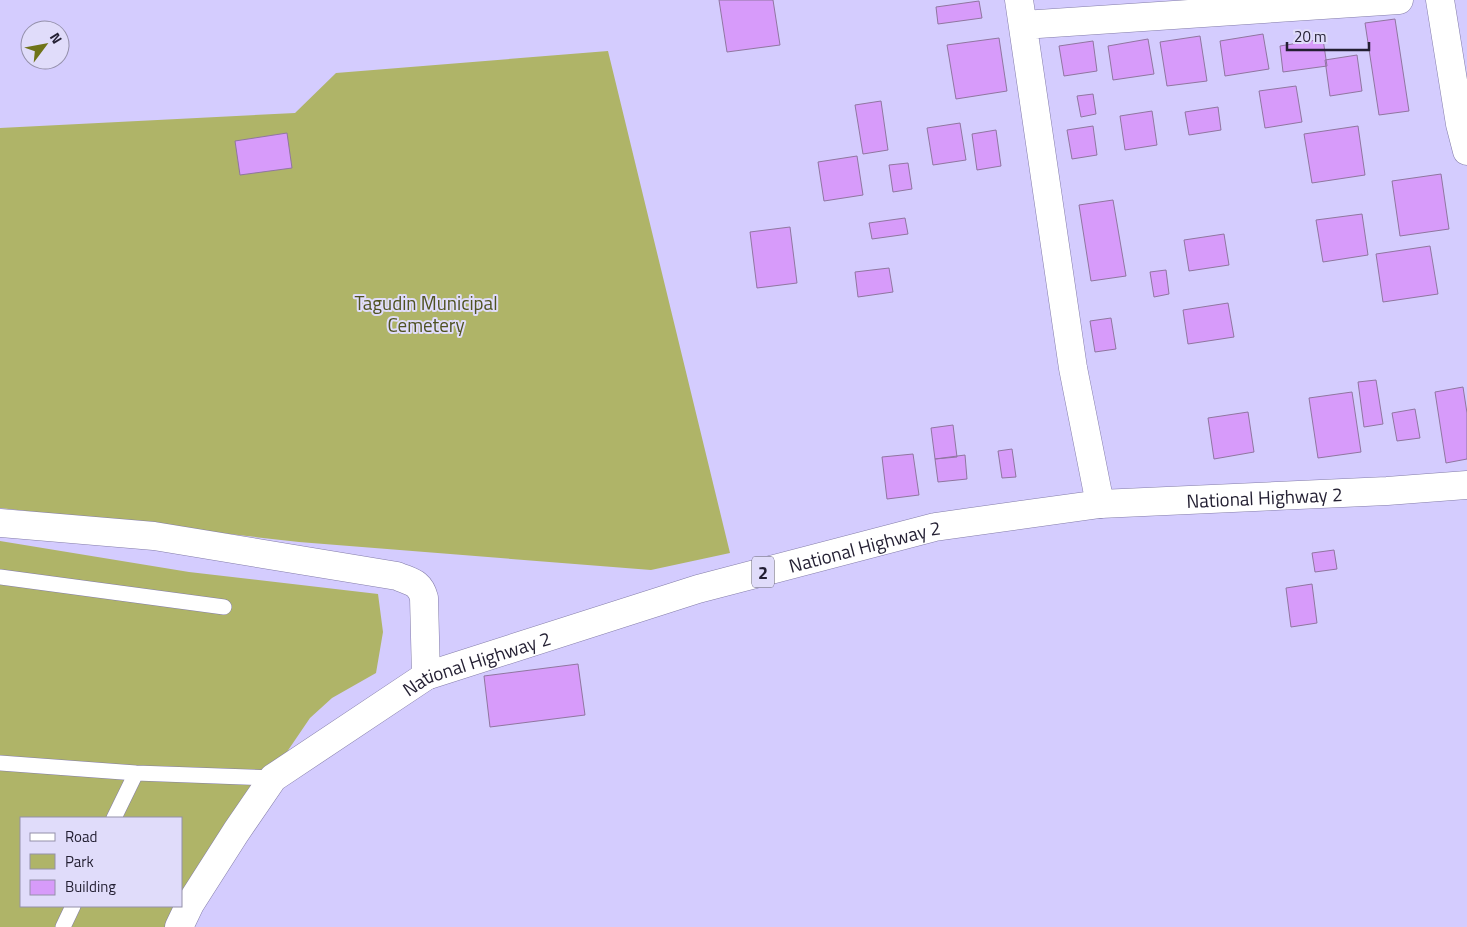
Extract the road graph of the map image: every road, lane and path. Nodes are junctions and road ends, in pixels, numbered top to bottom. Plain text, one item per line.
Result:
1 (1399, 0) edge
2 (1440, 0) edge
3 (1021, 12) edge
4 (1467, 151) edge
5 (1467, 485) edge
6 (1100, 504) junction
7 (0, 523) edge
8 (0, 577) edge
9 (224, 607) dead end
10 (426, 676) junction
11 (0, 763) edge
12 (136, 773) junction
13 (273, 778) junction
14 (114, 817) edge
15 (73, 907) edge
16 (63, 927) edge
17 (179, 927) edge

1 - 3 main road
2 - 4 main road
3 - 6 main road
5 - 6 main road, National Highway 2 / 2
6 - 10 main road, National Highway 2 / 2
7 - 10 main road
8 - 9 lane
10 - 13 main road, National Highway 2 / 2
11 - 12 lane
12 - 13 lane
12 - 14 lane
13 - 17 main road, National Highway 2 / 2
15 - 16 lane

